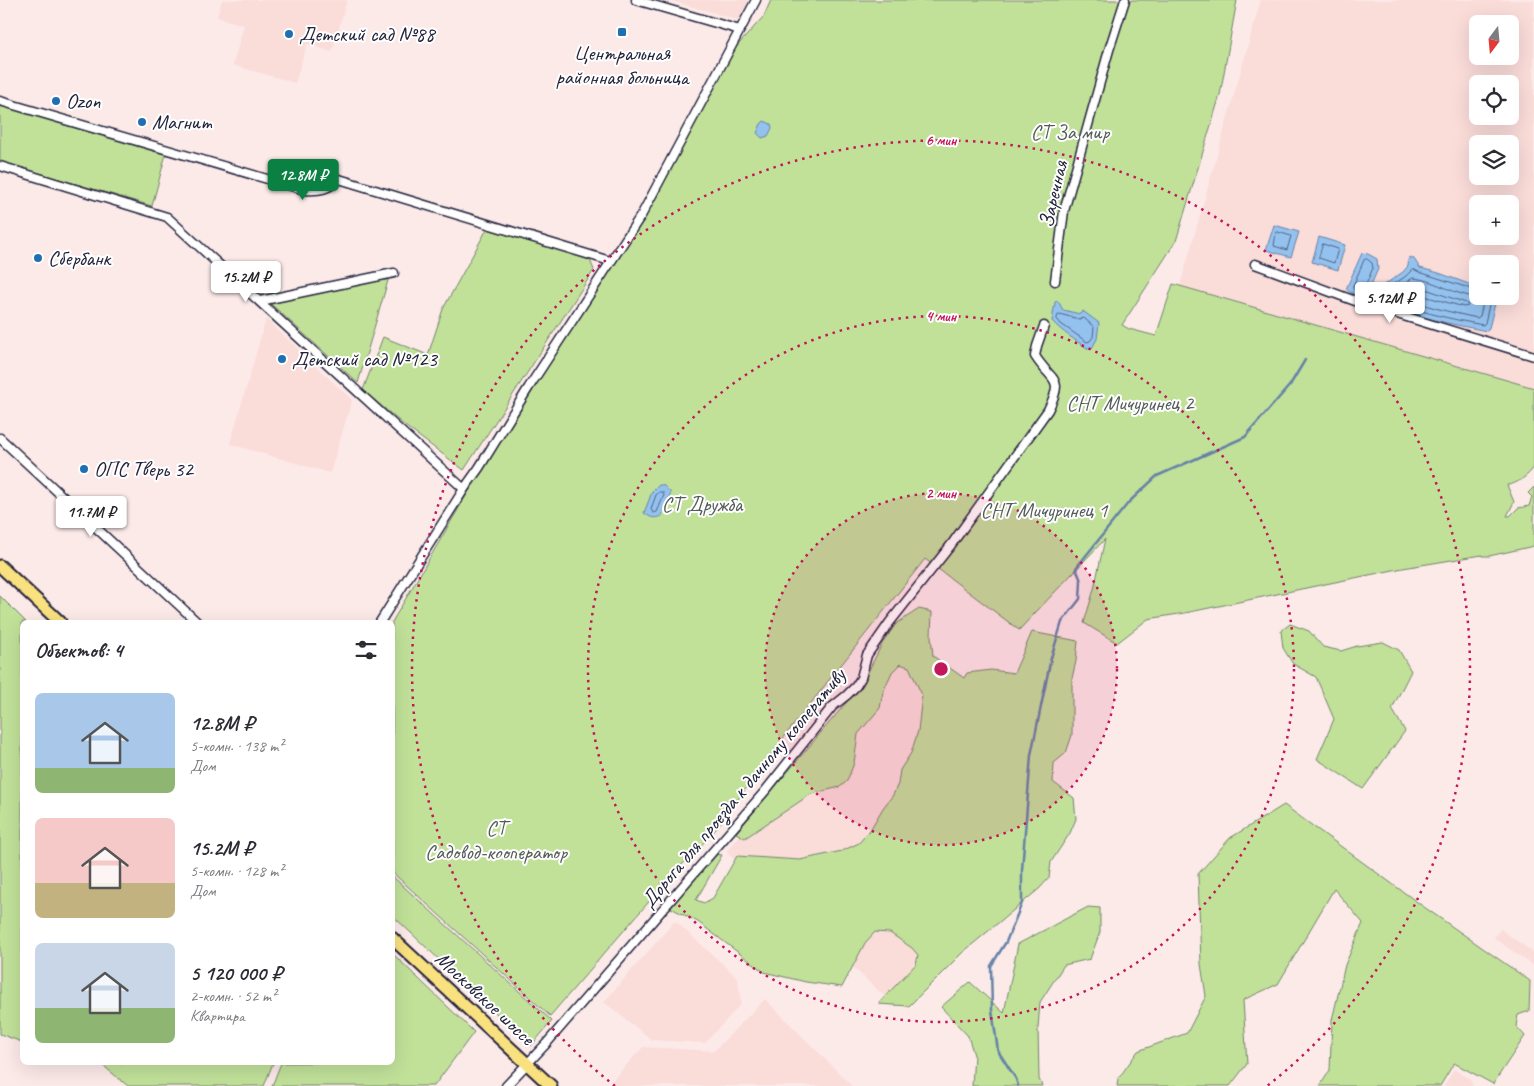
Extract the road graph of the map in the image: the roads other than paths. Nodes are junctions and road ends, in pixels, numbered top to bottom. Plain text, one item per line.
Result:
1 (636, 0) edge
2 (756, 0) edge
3 (1125, 0) edge
4 (740, 30) junction
5 (0, 101) edge
6 (0, 166) edge
7 (610, 262) junction
8 (1255, 264) dead end
9 (394, 272) dead end
10 (1055, 281) dead end
11 (260, 301) junction
12 (1044, 326) dead end
13 (1534, 356) edge
14 (0, 438) edge
15 (464, 489) junction
16 (0, 566) edge
17 (58, 620) edge
18 (196, 620) edge
19 (381, 620) edge
20 (395, 941) edge
21 (527, 1063) junction
22 (506, 1086) edge
23 (551, 1086) edge

1 - 4 street
2 - 4 street
3 - 10 street, Заречная
4 - 7 street
5 - 7 street
6 - 11 street
7 - 15 street
8 - 13 street
9 - 11 street
11 - 15 street
12 - 21 street, Дорога для проезда к дачному кооперативу
14 - 18 street
15 - 19 street
16 - 17 main road
20 - 21 main road, Московское шоссе
21 - 22 street, Дорога для проезда к дачному кооперативу
21 - 23 main road, Московское шоссе

